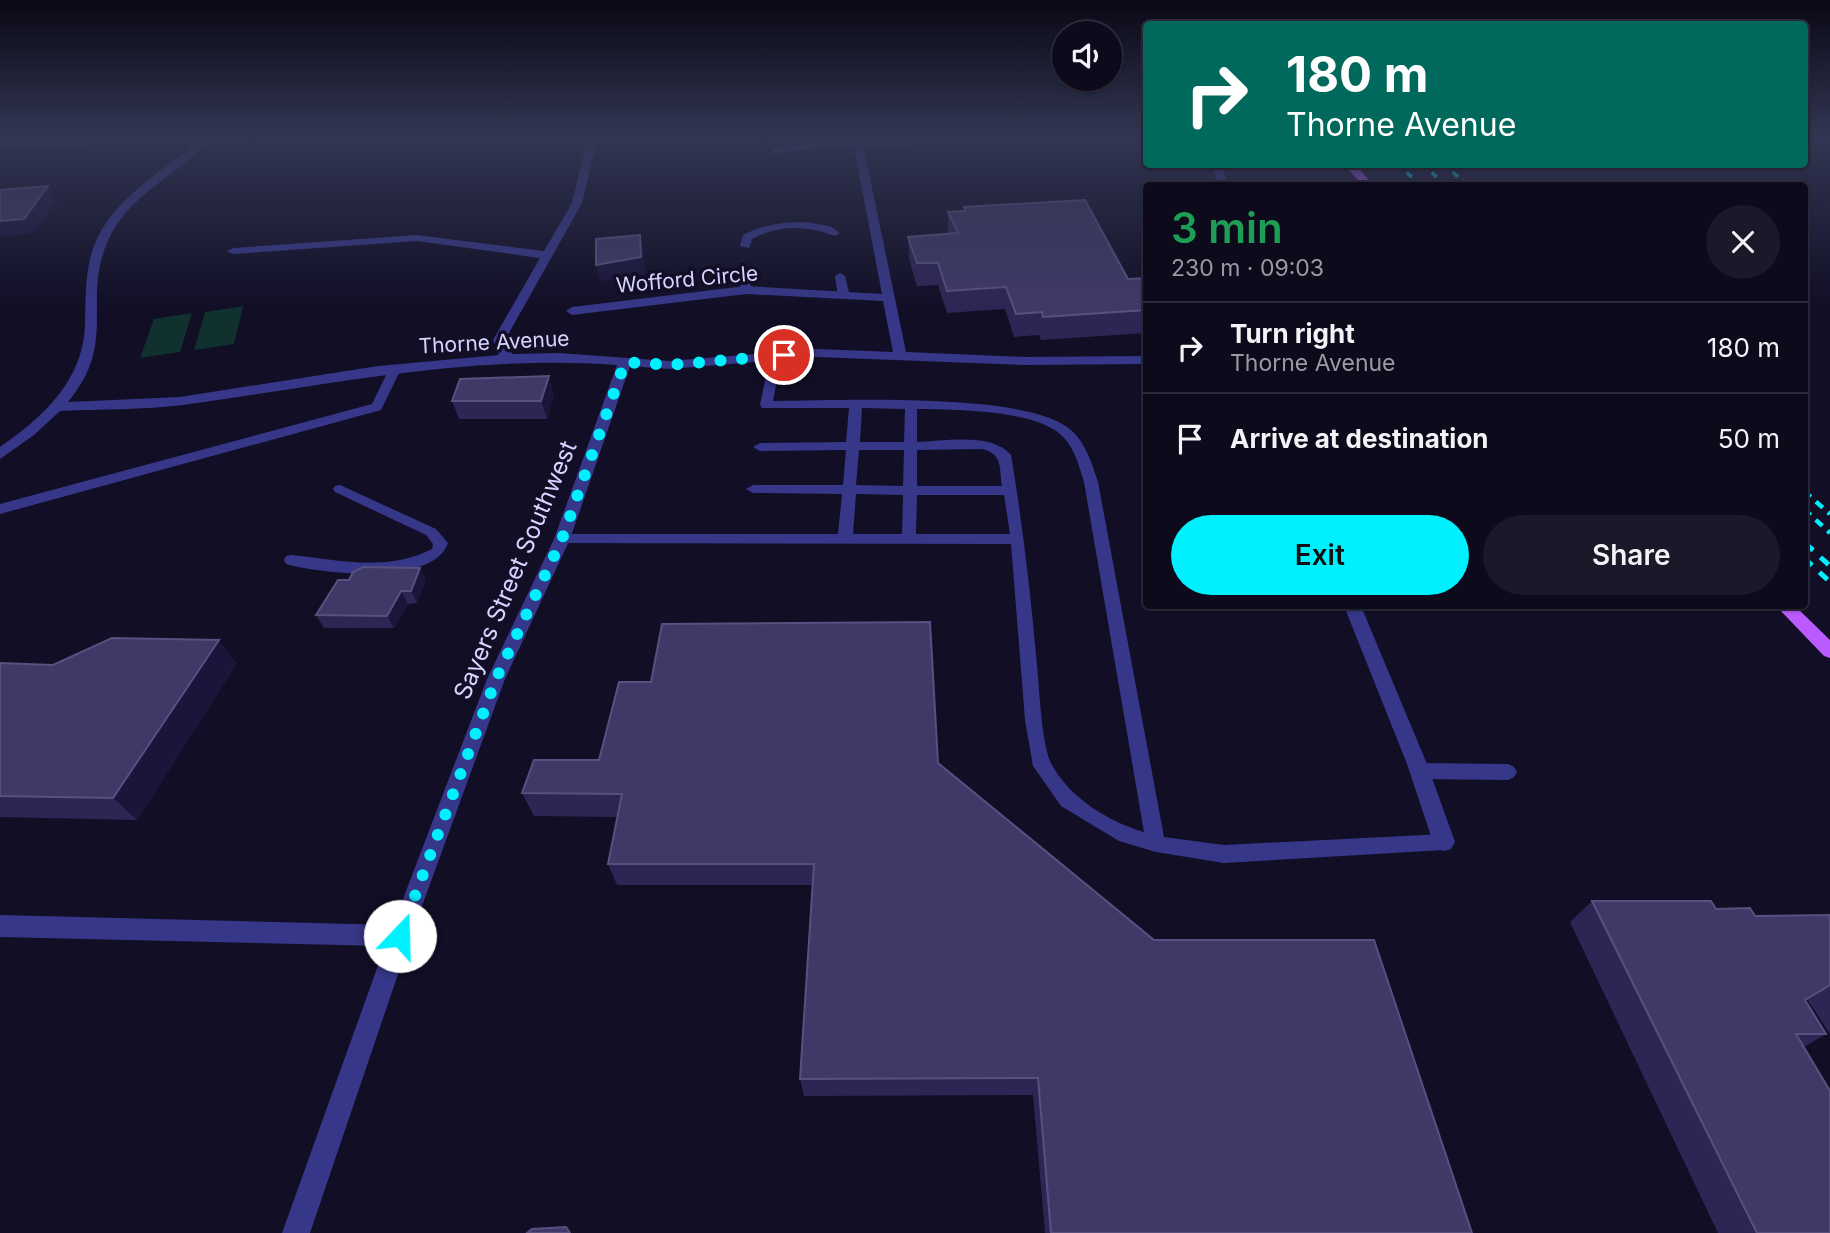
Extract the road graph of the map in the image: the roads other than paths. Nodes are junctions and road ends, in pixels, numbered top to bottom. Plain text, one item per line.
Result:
1 (138, 195) edge
2 (580, 195) edge
3 (868, 195) edge
4 (835, 233) dead end
5 (745, 246) dead end
6 (233, 251) dead end
7 (546, 255) junction
8 (744, 268) dead end
9 (840, 276) dead end
10 (746, 290) junction
11 (844, 296) junction
12 (889, 298) junction
13 (572, 310) dead end
14 (776, 355) junction
15 (900, 355) junction
16 (507, 358) junction
17 (1143, 360) edge
18 (625, 362) junction
19 (395, 369) junction
20 (856, 406) junction
21 (56, 407) junction
22 (911, 407) junction
23 (909, 446) junction
24 (760, 447) dead end
25 (855, 447) junction
26 (0, 454) edge
27 (340, 489) dead end
28 (753, 489) dead end
29 (851, 491) junction
30 (1011, 491) junction
31 (910, 492) junction
32 (0, 509) edge
33 (562, 539) junction
34 (845, 539) junction
35 (909, 539) junction
36 (1018, 539) junction
37 (291, 560) dead end
38 (1353, 609) edge
39 (1788, 609) edge
40 (1830, 651) edge
41 (1419, 771) junction
42 (1508, 772) dead end
43 (1444, 842) joint
44 (1156, 845) junction
45 (0, 926) edge
46 (400, 936) junction
47 (296, 1233) edge

1 - 21 street
2 - 7 street
3 - 12 street
4 - 5 lane
6 - 7 street
7 - 16 street
8 - 10 lane
9 - 11 lane
10 - 11 street, Wofford Circle
10 - 13 street, Wofford Circle
11 - 12 street, Wofford Circle
12 - 15 street
14 - 15 street, Thorne Avenue
14 - 18 street, Thorne Avenue
14 - 20 lane
15 - 17 street, Thorne Avenue
16 - 18 street, Thorne Avenue
16 - 19 street, Thorne Avenue
18 - 33 street, Sayers Street Southwest
19 - 21 street, Thorne Avenue
19 - 32 lane
20 - 22 lane
20 - 25 lane
21 - 26 street
22 - 23 lane
22 - 44 lane
23 - 25 lane
23 - 30 lane
23 - 31 lane
24 - 25 lane
25 - 29 lane
27 - 37 lane
28 - 29 lane
29 - 31 lane
29 - 34 lane
30 - 31 lane
30 - 36 lane
31 - 35 lane
33 - 34 lane
33 - 46 street, Sayers Street Southwest
34 - 35 lane
35 - 36 lane
36 - 44 lane
38 - 41 street
39 - 40 main road
41 - 42 lane
41 - 43 street
43 - 44 lane
45 - 46 street
46 - 47 street, Sayers Street Southwest

